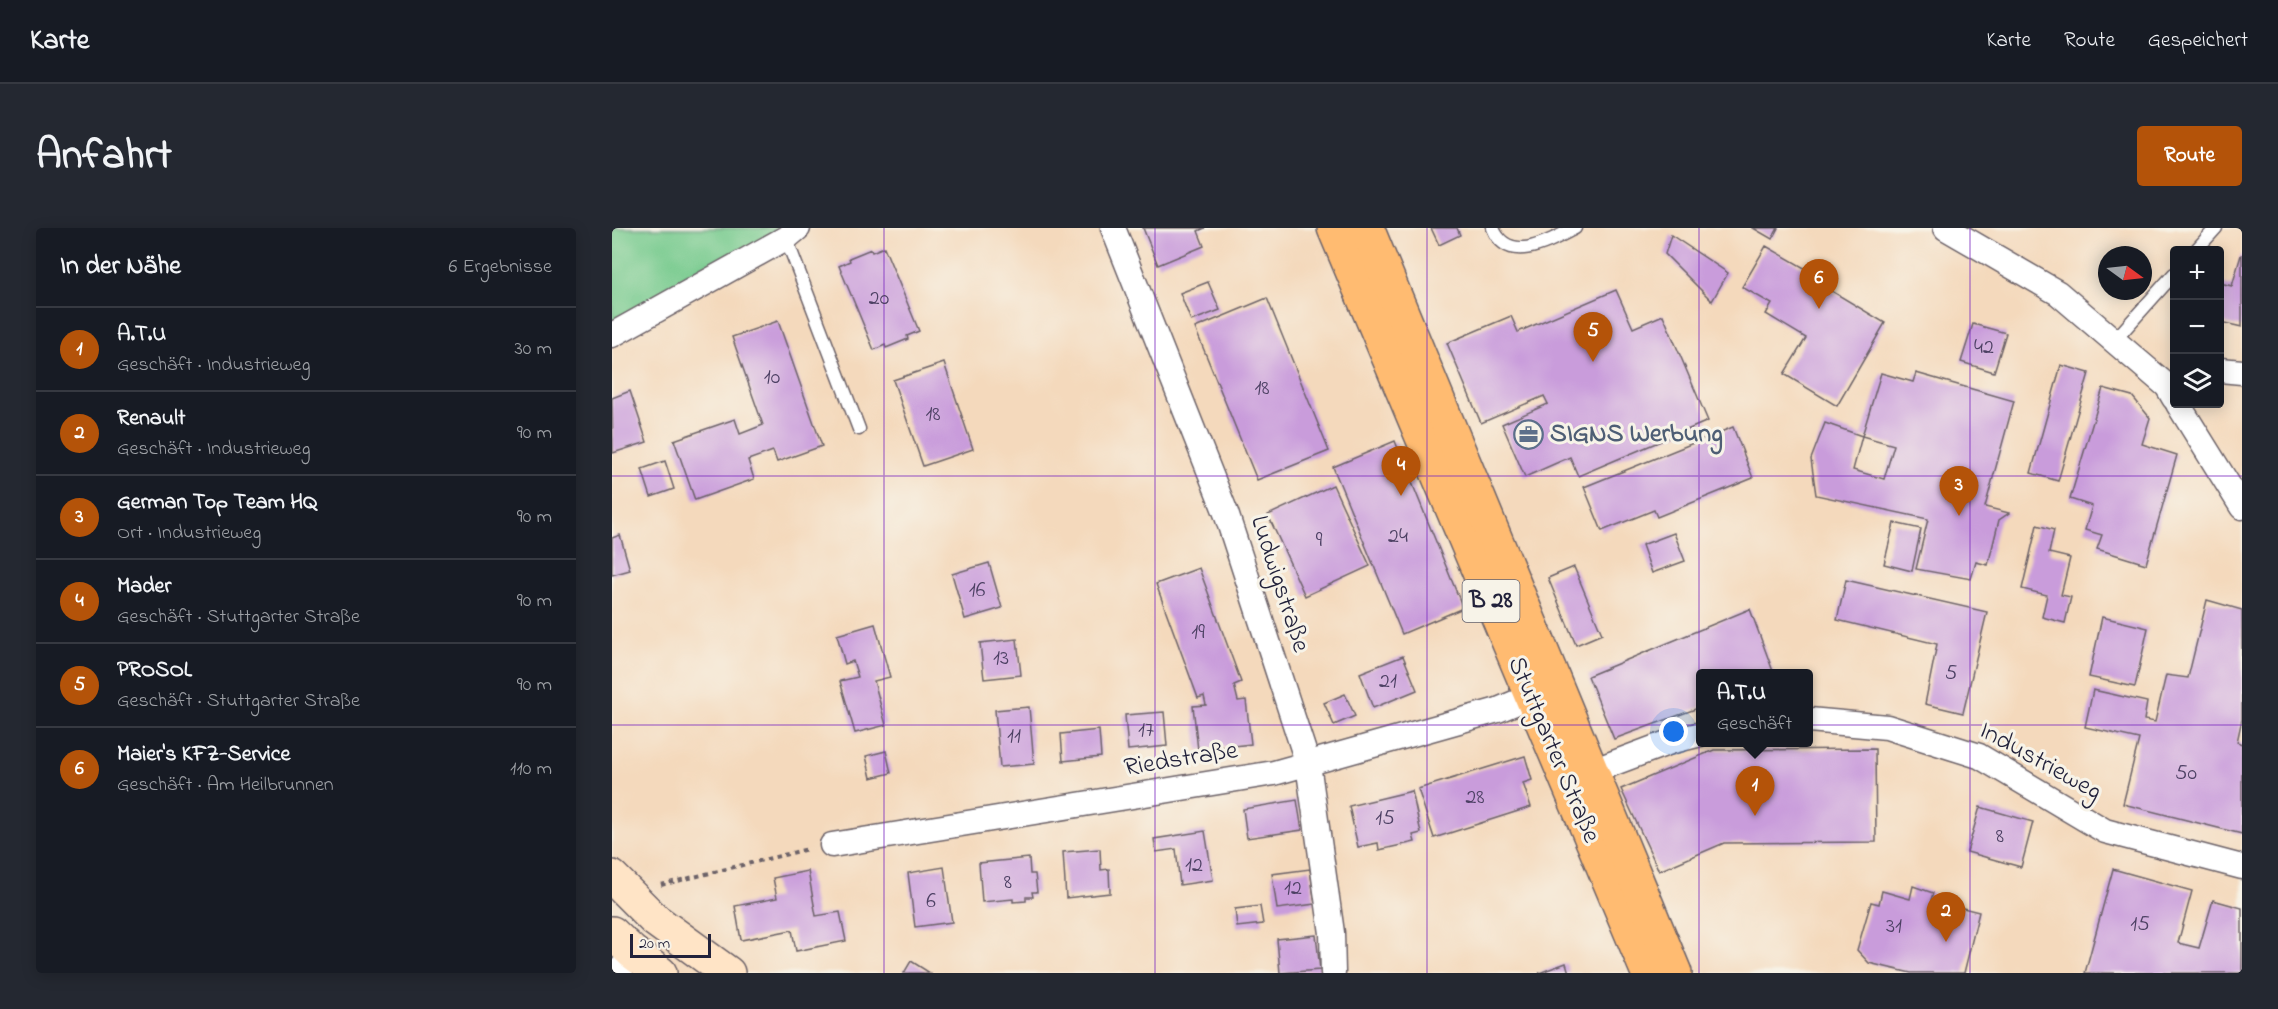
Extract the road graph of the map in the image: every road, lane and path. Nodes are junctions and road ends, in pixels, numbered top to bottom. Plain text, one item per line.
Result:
1 (1113, 228) edge
2 (1334, 228) edge
3 (1367, 228) edge
4 (1493, 228) edge
5 (1575, 228) edge
6 (1946, 228) edge
7 (2216, 228) edge
8 (792, 233) edge
9 (2200, 246) edge
10 (2170, 279) edge
11 (612, 335) edge
12 (2114, 341) junction
13 (2224, 370) edge
14 (2242, 372) edge
15 (2170, 390) edge
16 (2183, 408) edge
17 (859, 429) dead end
18 (2242, 507) edge
19 (1531, 696) junction
20 (1813, 720) edge
21 (1696, 735) edge
22 (1308, 764) junction
23 (1590, 772) junction
24 (832, 845) joint
25 (2242, 867) edge
26 (620, 885) edge
27 (655, 920) junction
28 (619, 955) edge
29 (660, 973) edge
30 (728, 973) edge
31 (1333, 973) edge
32 (1648, 973) edge
33 (1675, 973) edge

1 - 22 street, Ludwigstraße
2 - 19 main road, Stuttgarter Straße / B 28
3 - 23 main road, Stuttgarter Straße / B 28
4 - 5 lane
6 - 12 street
7 - 9 lane
8 - 11 street
8 - 17 lane
10 - 12 lane
12 - 15 street
13 - 14 street
16 - 18 street
19 - 22 street, Riedstraße
19 - 32 main road, Stuttgarter Straße / B 28
20 - 25 street, Industrieweg
21 - 23 street
22 - 24 street, Riedstraße
22 - 31 street, Ludwigstraße
23 - 33 main road, Stuttgarter Straße / B 28
24 - 26 path
26 - 27 main road
27 - 28 main road
27 - 30 main road
28 - 29 main road

